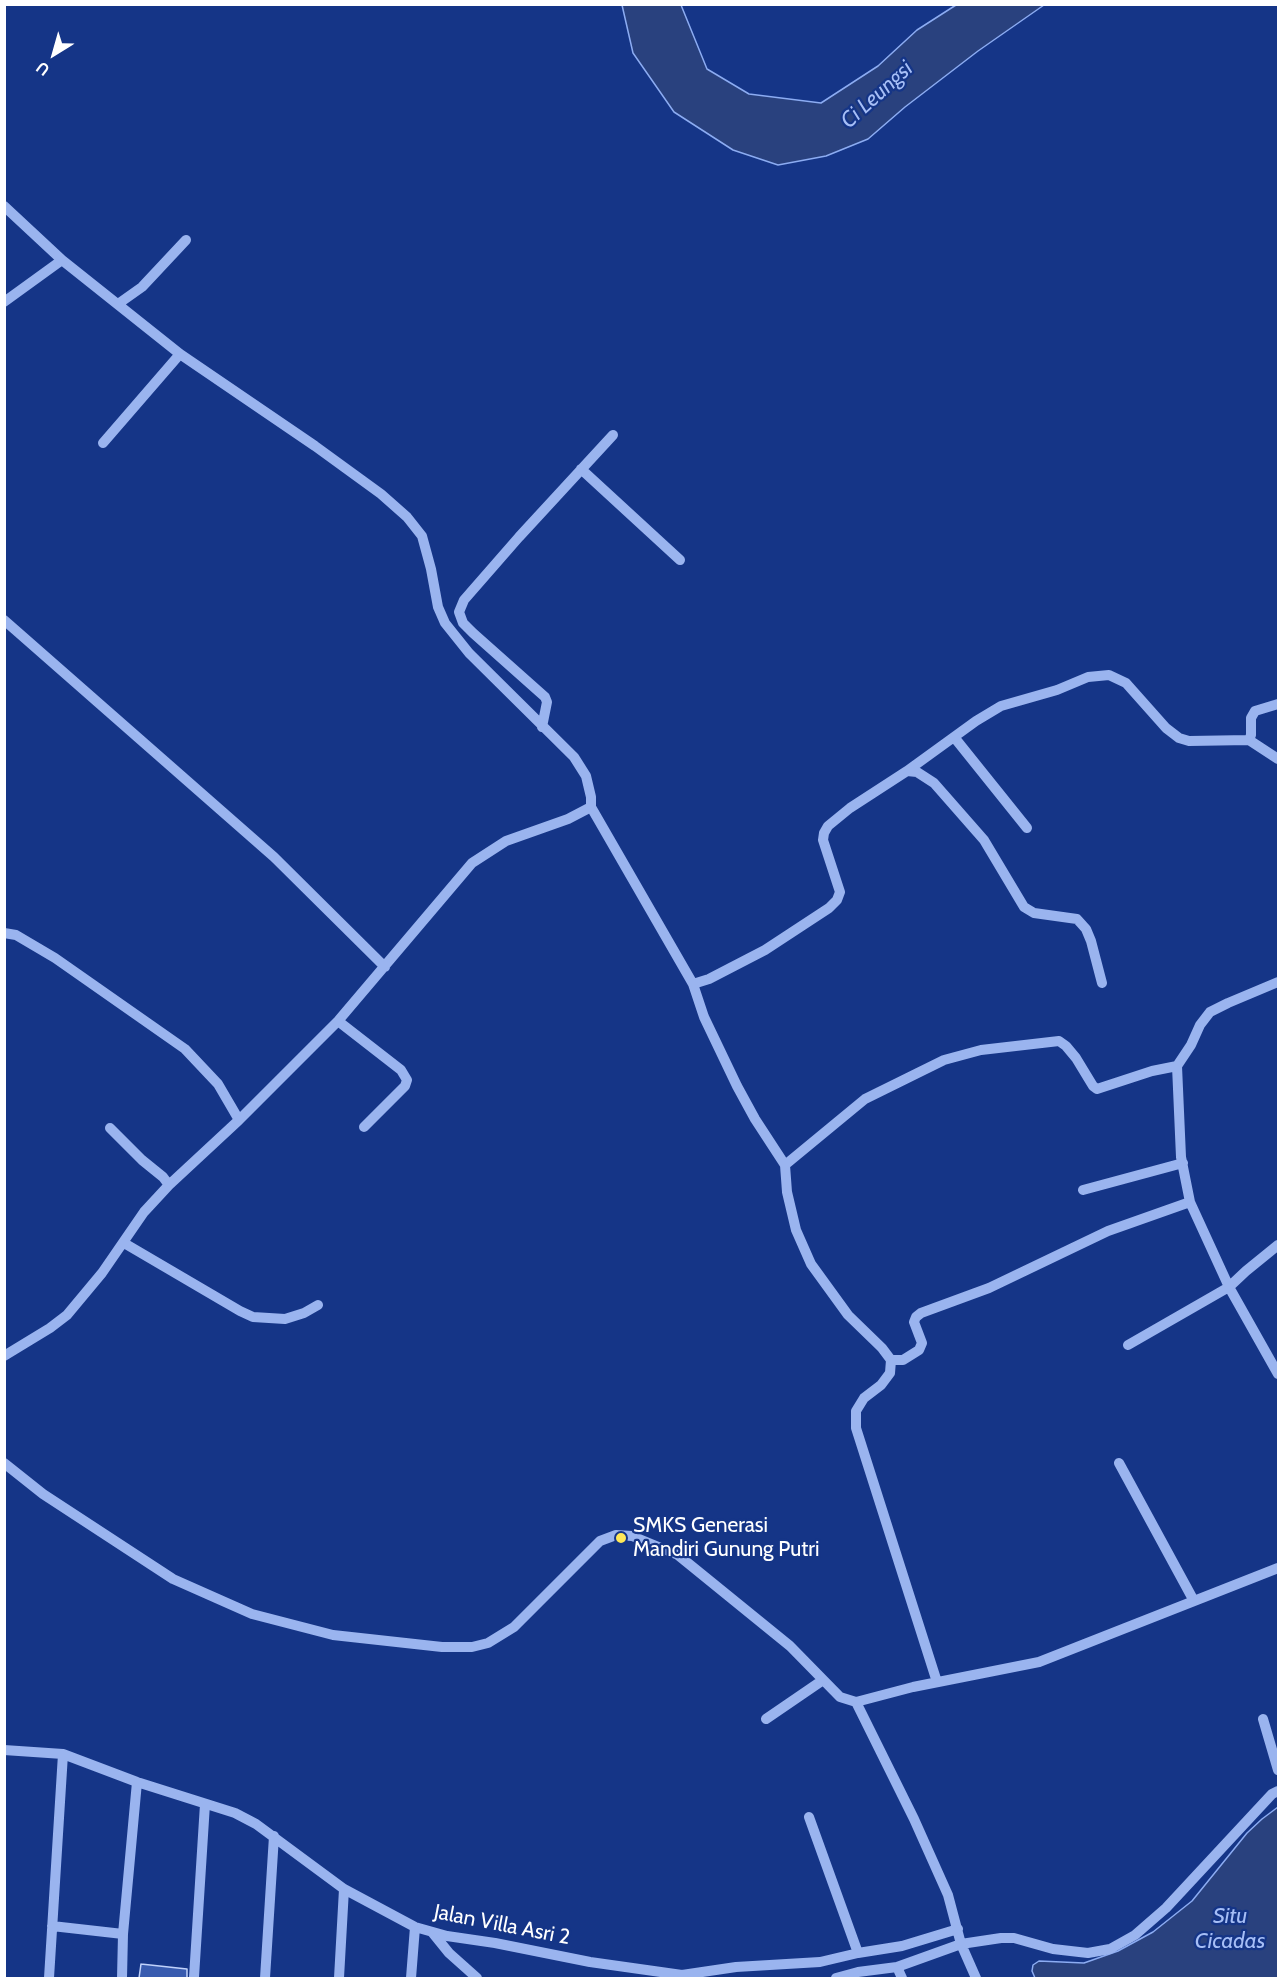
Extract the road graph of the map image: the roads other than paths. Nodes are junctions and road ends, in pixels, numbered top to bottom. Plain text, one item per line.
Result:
1 (4, 206) edge
2 (186, 240) dead end
3 (62, 260) junction
4 (4, 302) edge
5 (118, 304) junction
6 (180, 354) junction
7 (613, 435) dead end
8 (103, 443) dead end
9 (581, 469) junction
10 (680, 560) dead end
11 (4, 620) edge
12 (1278, 704) edge
13 (542, 727) junction
14 (954, 737) junction
15 (1249, 740) junction
16 (1278, 759) edge
17 (907, 771) junction
18 (591, 807) junction
19 (1027, 828) dead end
20 (4, 933) edge
21 (385, 967) junction
22 (1278, 982) edge
23 (1102, 983) dead end
24 (693, 984) junction
25 (338, 1021) junction
26 (1177, 1066) junction
27 (239, 1120) junction
28 (364, 1127) dead end
29 (110, 1128) dead end
30 (1183, 1163) junction
31 (784, 1165) junction
32 (169, 1185) junction
33 (1083, 1190) dead end
34 (1190, 1202) junction
35 (124, 1243) junction
36 (1278, 1245) edge
37 (1229, 1287) junction
38 (318, 1305) dead end
39 (1128, 1345) dead end
40 (4, 1356) edge
41 (891, 1360) junction
42 (1278, 1374) edge
43 (4, 1463) edge
44 (1119, 1463) dead end
45 (1278, 1568) edge
46 (1194, 1600) junction
47 (823, 1680) junction
48 (937, 1682) junction
49 (856, 1702) junction
50 (766, 1719) dead end
51 (1263, 1719) dead end
52 (4, 1750) edge
53 (63, 1754) junction
54 (1278, 1770) edge
55 (137, 1782) junction
56 (1278, 1791) edge
57 (205, 1804) junction
58 (809, 1817) dead end
59 (274, 1836) junction
60 (344, 1889) junction
61 (52, 1926) junction
62 (415, 1927) junction
63 (958, 1929) junction
64 (432, 1932) junction
65 (123, 1935) junction
66 (961, 1944) junction
67 (858, 1953) junction
68 (897, 1967) junction
69 (194, 1977) dead end
70 (681, 1977) edge
71 (48, 1978) edge
72 (122, 1978) edge
73 (265, 1978) edge
74 (339, 1978) edge
75 (411, 1978) edge
76 (477, 1978) edge
77 (836, 1978) edge
78 (902, 1978) edge
79 (976, 1978) edge

1 - 3 street
2 - 5 street
3 - 4 street
3 - 5 street
5 - 6 street
6 - 8 street
6 - 13 street
7 - 9 street
9 - 10 street
9 - 13 street
11 - 21 street
12 - 15 street
13 - 18 street
14 - 15 street
14 - 17 street
14 - 19 street
15 - 16 street
17 - 23 street
17 - 24 street
18 - 21 street
18 - 24 street
20 - 27 street
21 - 25 street
22 - 26 street
24 - 31 street
25 - 27 street
25 - 28 street
26 - 30 street
26 - 31 street
27 - 32 street
29 - 32 street
30 - 33 street
30 - 34 street
31 - 41 street
32 - 35 street
34 - 37 street
34 - 41 street
35 - 38 street
35 - 40 street
36 - 37 street
37 - 39 street
37 - 42 street
41 - 48 street
43 - 47 street
44 - 46 street
45 - 46 street
46 - 48 street
47 - 49 street
47 - 50 street
48 - 49 street
49 - 63 street
51 - 54 street
52 - 53 street, Jalan Villa Asri 2
53 - 55 street, Jalan Villa Asri 2
53 - 61 street
55 - 57 street, Jalan Villa Asri 2
55 - 65 street
56 - 66 street
57 - 59 street, Jalan Villa Asri 2
57 - 69 street
58 - 67 street
59 - 60 street, Jalan Villa Asri 2
59 - 73 street
60 - 62 street, Jalan Villa Asri 2
60 - 74 street
61 - 65 street
61 - 71 street
62 - 64 street, Jalan Villa Asri 2
62 - 75 street
63 - 66 street
63 - 67 street, Jalan Villa Asri 2
64 - 70 street, Jalan Villa Asri 2
64 - 76 street
65 - 72 street
66 - 68 street
66 - 79 street
67 - 70 street, Jalan Villa Asri 2
68 - 77 street
68 - 78 street

